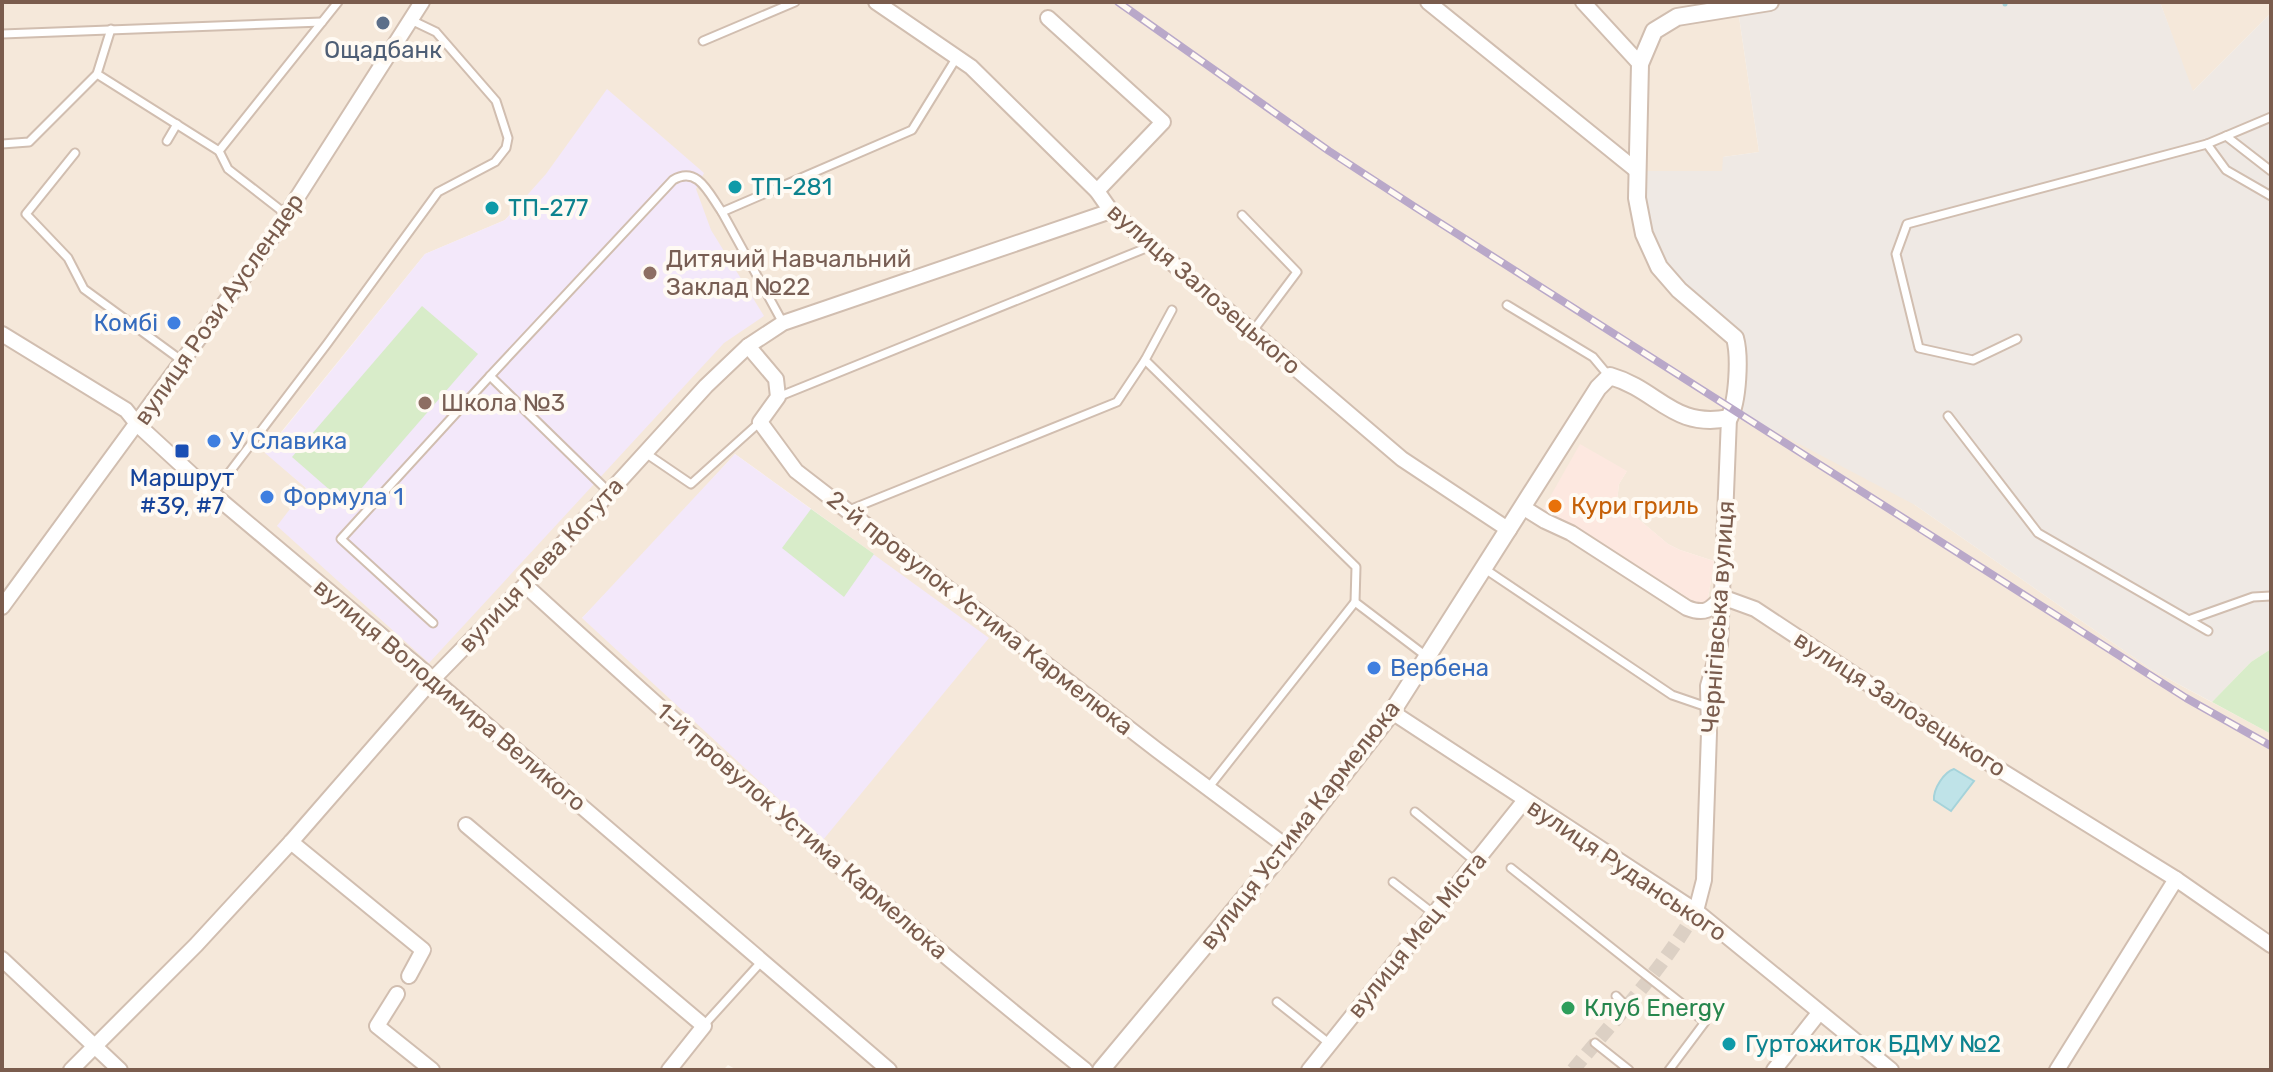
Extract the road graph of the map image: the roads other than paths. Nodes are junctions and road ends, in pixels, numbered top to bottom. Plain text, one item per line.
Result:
1 (338, 2) edge
2 (422, 2) edge
3 (795, 2) edge
4 (876, 2) edge
5 (1428, 2) edge
6 (1583, 2) edge
7 (1770, 2) edge
8 (1048, 18) dead end
9 (411, 20) junction
10 (322, 22) junction
11 (111, 29) junction
12 (2, 34) edge
13 (703, 41) dead end
14 (957, 57) junction
15 (1640, 64) junction
16 (97, 74) junction
17 (2271, 117) edge
18 (177, 124) junction
19 (2226, 136) junction
20 (167, 141) dead end
21 (2, 144) edge
22 (2207, 144) junction
23 (219, 151) junction
24 (75, 153) dead end
25 (1636, 170) junction
26 (2271, 171) edge
27 (1097, 191) junction
28 (2271, 196) edge
29 (1111, 211) junction
30 (722, 212) junction
31 (287, 215) junction
32 (1242, 215) dead end
33 (1152, 245) junction
34 (1507, 305) dead end
35 (1172, 310) dead end
36 (783, 323) junction
37 (1252, 332) junction
38 (2, 334) edge
39 (2017, 339) dead end
40 (748, 346) junction
41 (1145, 360) junction
42 (183, 362) junction
43 (490, 376) junction
44 (1610, 376) junction
45 (778, 397) junction
46 (1948, 416) dead end
47 (1729, 418) junction
48 (760, 422) junction
49 (138, 425) junction
50 (644, 452) junction
51 (609, 492) junction
52 (213, 494) junction
53 (1524, 508) junction
54 (849, 510) junction
55 (1509, 530) junction
56 (1485, 569) junction
57 (525, 585) junction
58 (2271, 596) edge
59 (1722, 597) junction
60 (1355, 602) junction
61 (2, 607) edge
62 (2191, 619) junction
63 (433, 623) dead end
64 (2208, 631) dead end
65 (1427, 657) junction
66 (433, 679) junction
67 (1709, 708) junction
68 (1392, 712) junction
69 (1209, 787) junction
70 (1525, 800) junction
71 (1415, 812) dead end
72 (466, 825) dead end
73 (291, 842) junction
74 (1287, 847) junction
75 (1476, 862) junction
76 (1511, 868) dead end
77 (2176, 879) junction
78 (1393, 882) dead end
79 (1696, 911) junction
80 (1434, 914) junction
81 (2271, 945) edge
82 (2, 959) edge
83 (762, 961) junction
84 (409, 976) dead end
85 (397, 994) dead end
86 (1616, 996) dead end
87 (1277, 1002) dead end
88 (1626, 1006) dead end
89 (1819, 1013) junction
90 (704, 1026) junction
91 (1595, 1043) dead end
92 (1330, 1044) junction
93 (95, 1047) junction
94 (71, 1070) edge
95 (120, 1070) edge
96 (432, 1070) edge
97 (669, 1070) edge
98 (889, 1070) edge
99 (1085, 1070) edge
100 (1101, 1070) edge
101 (1309, 1070) edge
102 (1629, 1070) edge
103 (1669, 1070) edge
104 (1774, 1070) edge
105 (1891, 1070) edge
106 (2057, 1070) edge

1 - 10 lane
2 - 9 street, вулиця Рози Ауслендер
3 - 13 lane
4 - 14 street, вулиця Залозецького
5 - 25 street
6 - 15 street
7 - 15 street
8 - 27 street
9 - 31 street, вулиця Рози Ауслендер
9 - 52 lane
10 - 11 lane
10 - 23 lane
11 - 12 lane
11 - 16 lane
14 - 27 street, вулиця Залозецького
14 - 30 lane
15 - 25 street
16 - 18 lane
16 - 21 lane
17 - 19 lane
18 - 20 lane
18 - 23 lane
19 - 22 lane
19 - 26 lane
22 - 28 lane
22 - 39 lane
23 - 31 lane
24 - 42 lane
25 - 47 street
27 - 29 street, вулиця Залозецького
29 - 33 street, вулиця Залозецького
29 - 36 street, вулиця Лева Когута
30 - 36 lane
30 - 43 lane
31 - 42 street, вулиця Рози Ауслендер
32 - 37 lane
33 - 37 street, вулиця Залозецького
33 - 45 lane
34 - 44 lane
35 - 41 lane
36 - 40 street, вулиця Лева Когута
37 - 55 street, вулиця Залозецького
38 - 49 street, вулиця Володимира Великого
40 - 45 street
40 - 50 street, вулиця Лева Когута
41 - 54 lane
41 - 60 lane
42 - 49 street, вулиця Рози Ауслендер
43 - 51 lane
43 - 63 lane
44 - 47 street
44 - 53 street, вулиця Устима Кармелюка
45 - 48 street
46 - 62 lane
47 - 59 street, Чернігівська вулиця
48 - 50 lane
48 - 54 street, 2-й провулок Устима Кармелюка
49 - 52 street, вулиця Володимира Великого
49 - 61 street, вулиця Рози Ауслендер
50 - 51 street, вулиця Лева Когута
51 - 57 street, вулиця Лева Когута
52 - 66 street, вулиця Володимира Великого
53 - 55 street, вулиця Устима Кармелюка
53 - 59 street
54 - 69 street, 2-й провулок Устима Кармелюка
55 - 56 street, вулиця Устима Кармелюка
56 - 65 street, вулиця Устима Кармелюка
56 - 67 lane
57 - 66 street, вулиця Лева Когута
57 - 99 street, 1-й провулок Устима Кармелюка
58 - 62 lane
59 - 67 street, Чернігівська вулиця
59 - 77 street, вулиця Залозецького
60 - 65 lane
60 - 69 lane
62 - 64 lane
65 - 68 street, вулиця Устима Кармелюка
66 - 73 street, вулиця Лева Когута
66 - 83 street, вулиця Володимира Великого
67 - 79 street, Чернігівська вулиця
68 - 70 street, вулиця Руданського
68 - 74 street, вулиця Устима Кармелюка
69 - 74 street, 2-й провулок Устима Кармелюка
70 - 75 street, вулиця Мец Міста
70 - 79 street, вулиця Руданського
71 - 75 lane
72 - 90 street
73 - 84 street
73 - 93 street, вулиця Лева Когута
74 - 100 street, вулиця Устима Кармелюка
75 - 80 street, вулиця Мец Міста
76 - 103 lane
77 - 81 street, вулиця Залозецького
77 - 106 street
78 - 80 lane
79 - 89 street, вулиця Руданського
80 - 92 street, вулиця Мец Міста
82 - 93 street
83 - 90 lane
83 - 98 street, вулиця Володимира Великого
85 - 96 street
86 - 88 lane
87 - 92 lane
89 - 104 street
89 - 105 street, вулиця Руданського
90 - 97 street
91 - 102 lane
92 - 101 street, вулиця Мец Міста
93 - 94 street, вулиця Лева Когута
93 - 95 street

